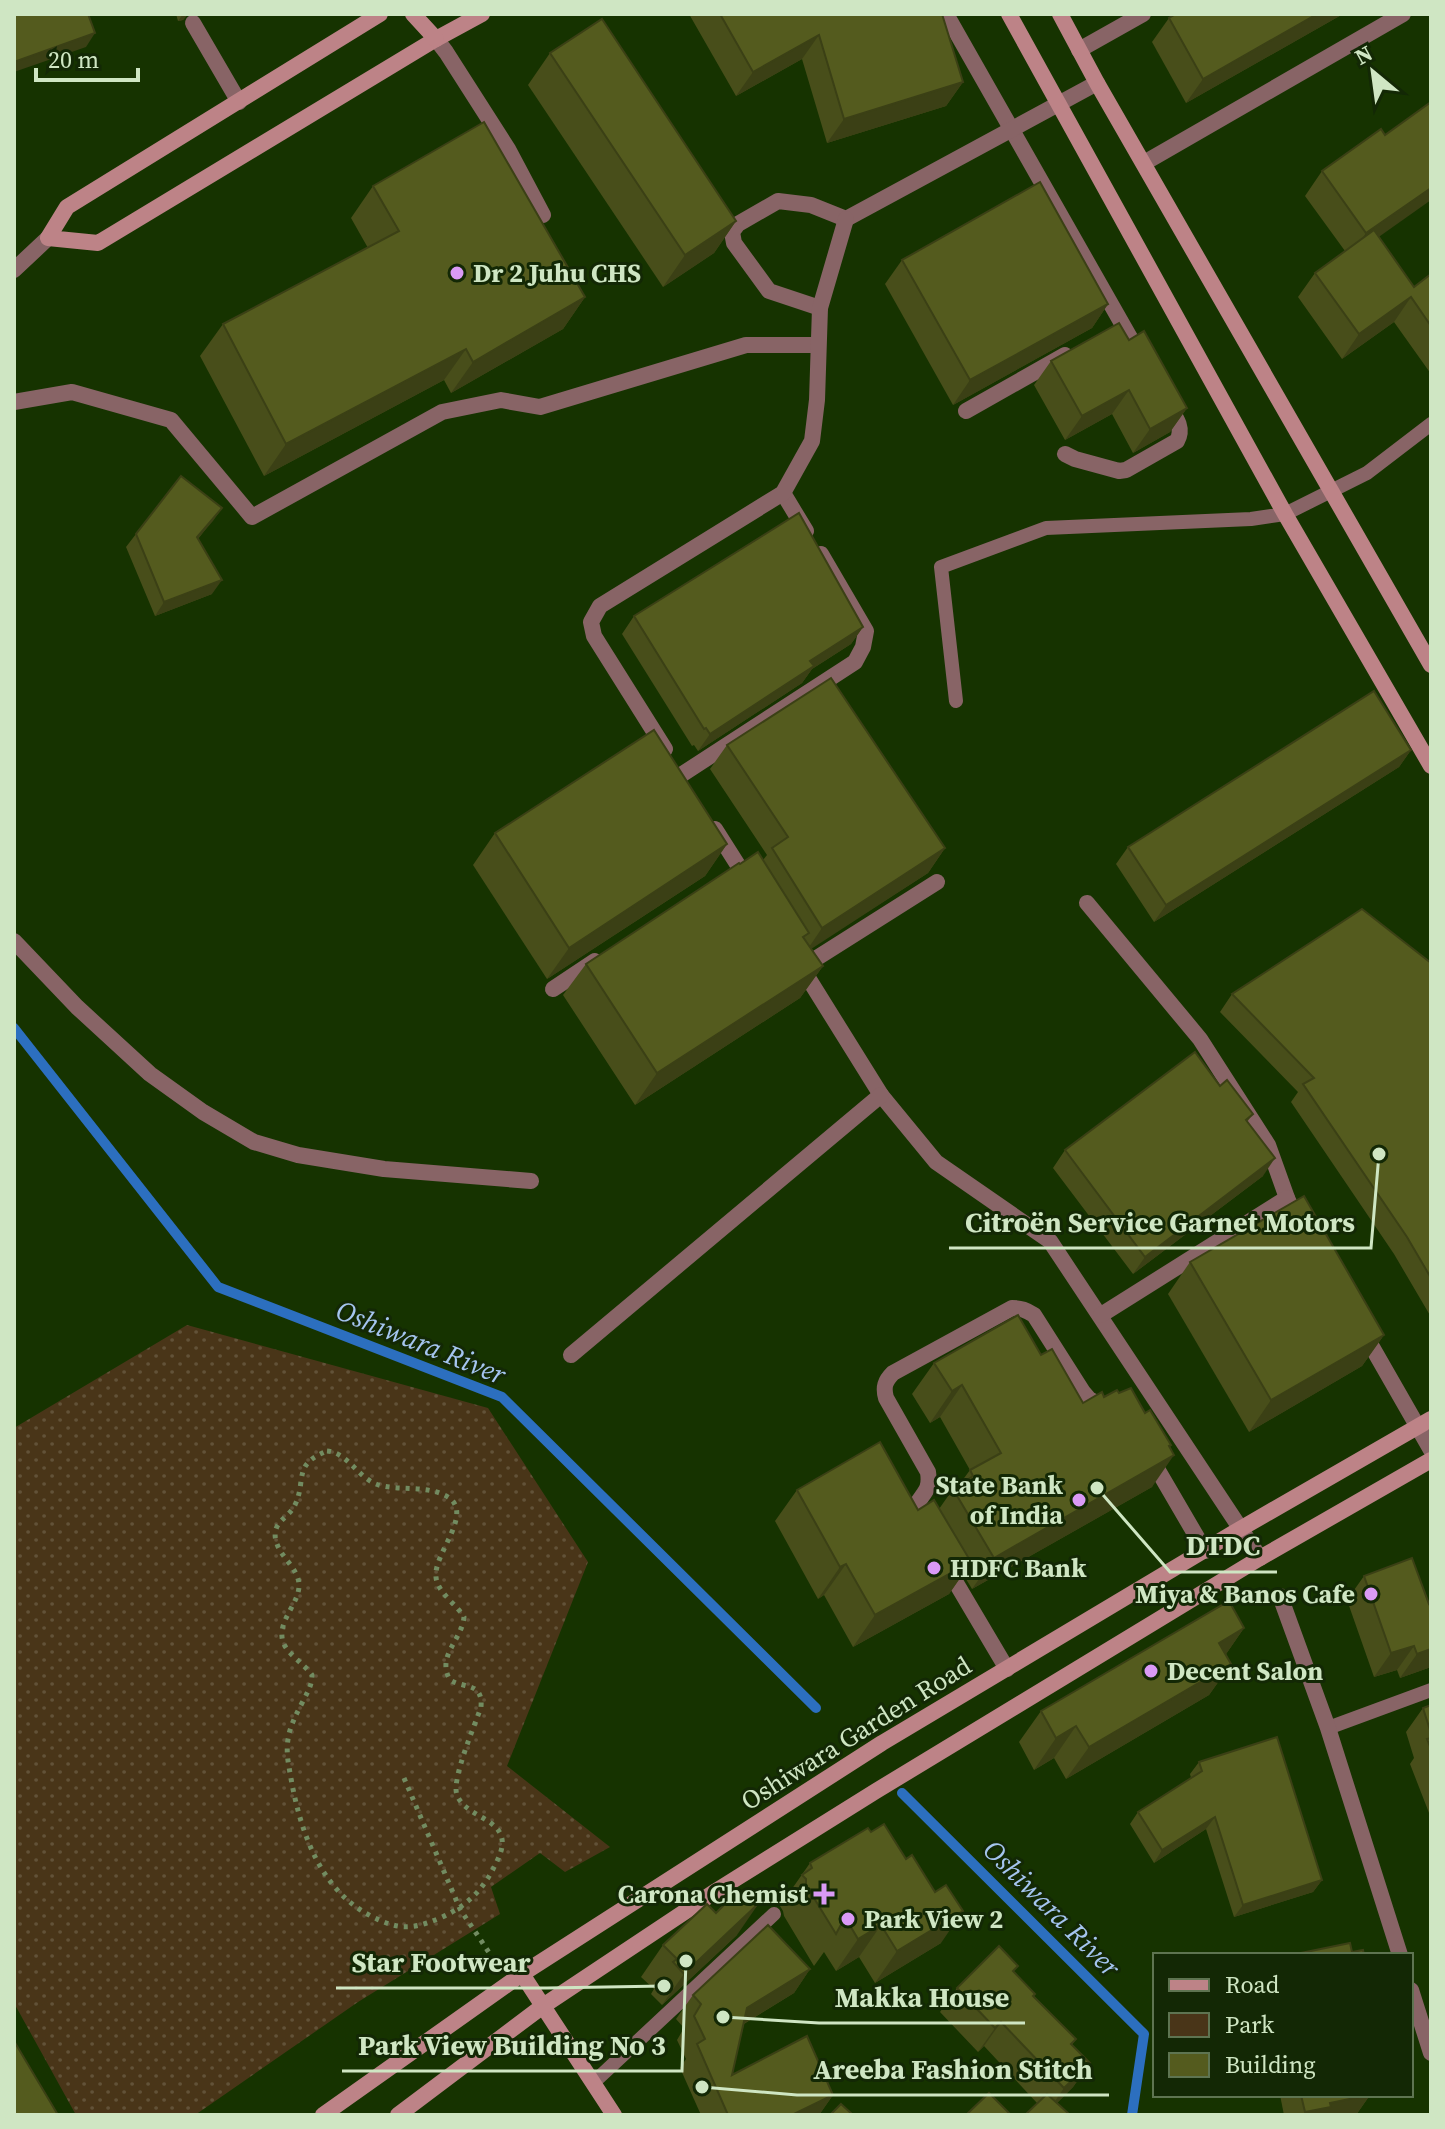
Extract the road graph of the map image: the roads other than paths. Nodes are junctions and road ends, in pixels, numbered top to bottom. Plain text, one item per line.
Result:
1 (380, 14) edge
2 (413, 14) edge
3 (482, 14) edge
4 (946, 14) edge
5 (1009, 14) edge
6 (1060, 14) edge
7 (1143, 14) edge
8 (1403, 14) edge
9 (193, 23) dead end
10 (436, 39) junction
11 (1079, 50) junction
12 (1097, 83) junction
13 (239, 102) junction
14 (1058, 104) junction
15 (1011, 129) junction
16 (1144, 163) junction
17 (543, 215) dead end
18 (846, 219) junction
19 (48, 238) junction
20 (14, 270) edge
21 (820, 308) junction
22 (817, 345) junction
23 (1083, 345) edge
24 (14, 402) edge
25 (966, 411) edge
26 (1431, 424) edge
27 (1065, 454) dead end
28 (1331, 492) junction
29 (783, 493) junction
30 (1285, 514) junction
31 (1431, 665) edge
32 (956, 701) dead end
33 (1431, 766) edge
34 (706, 814) edge
35 (937, 882) edge
36 (755, 892) edge
37 (1087, 903) dead end
38 (14, 941) edge
39 (606, 954) edge
40 (553, 989) dead end
41 (881, 1095) junction
42 (531, 1181) dead end
43 (1287, 1198) junction
44 (1309, 1240) edge
45 (1101, 1315) junction
46 (1356, 1320) edge
47 (571, 1355) dead end
48 (1117, 1411) edge
49 (1425, 1423) edge
50 (1142, 1444) edge
51 (1431, 1450) edge
52 (1431, 1460) edge
53 (1240, 1529) junction
54 (1205, 1551) junction
55 (1260, 1558) junction
56 (1280, 1596) dead end
57 (1007, 1669) junction
58 (1431, 1690) edge
59 (1328, 1728) junction
60 (774, 1914) dead end
61 (1399, 1953) edge
62 (515, 1978) junction
63 (1413, 1996) edge
64 (543, 2006) junction
65 (1431, 2053) edge
66 (593, 2083) junction
67 (323, 2115) edge
68 (398, 2115) edge
69 (614, 2115) edge

1 - 13 street
2 - 10 street
3 - 10 street
4 - 15 street
5 - 14 street
6 - 11 street
7 - 11 street
8 - 16 street
9 - 13 street
10 - 17 street
10 - 19 street
11 - 12 street
12 - 14 street
12 - 16 street
13 - 19 street
14 - 15 street
14 - 30 street
15 - 18 street
15 - 27 street
16 - 28 street
18 - 21 street
18 - 21 street
19 - 20 street
21 - 22 street
22 - 24 street
22 - 29 street
23 - 25 street
26 - 28 lane
28 - 30 lane
28 - 31 street
29 - 29 street
30 - 32 lane
30 - 33 street
34 - 36 street
35 - 41 street
37 - 43 street
38 - 42 street
39 - 40 street
41 - 45 street
41 - 47 street
43 - 44 street
43 - 45 street
45 - 53 street
46 - 49 street
48 - 57 street
49 - 51 street
49 - 53 street, Oshiwara Garden Road
50 - 54 street
52 - 55 street
53 - 54 street, Oshiwara Garden Road
53 - 55 street
54 - 57 street, Oshiwara Garden Road
55 - 64 street
56 - 59 street
57 - 62 street, Oshiwara Garden Road
58 - 59 lane
59 - 61 street
60 - 66 lane
62 - 64 street
62 - 67 street, Oshiwara Garden Road
63 - 65 street
64 - 66 street
64 - 68 street
66 - 69 street

